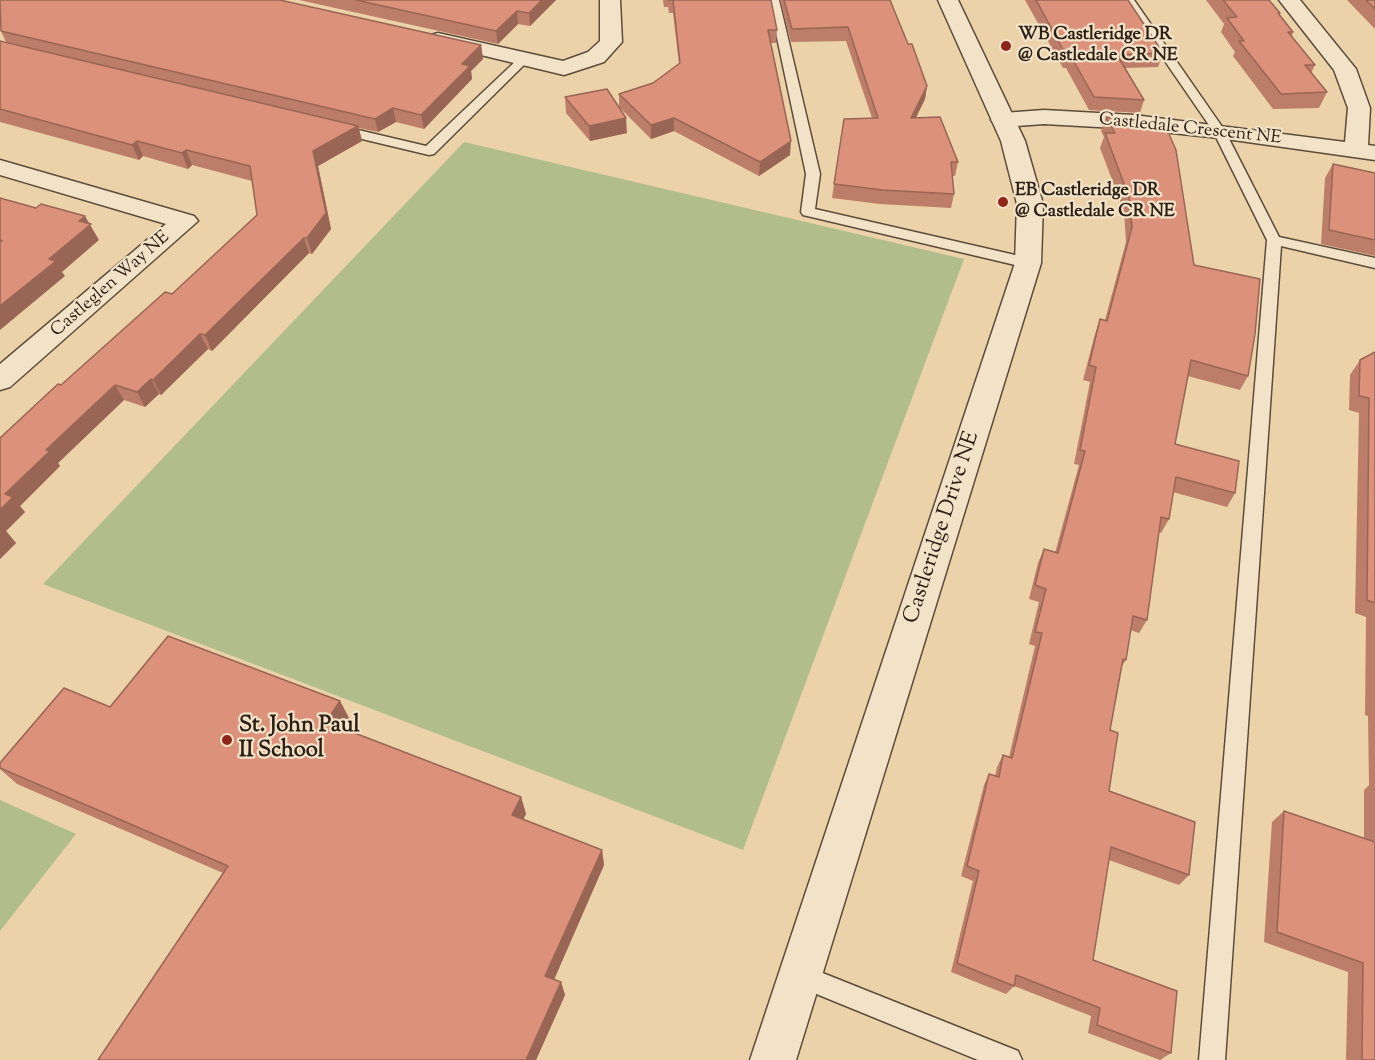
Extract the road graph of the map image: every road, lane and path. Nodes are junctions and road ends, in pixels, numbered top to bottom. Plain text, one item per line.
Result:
1 (610, 0) edge
2 (774, 0) edge
3 (948, 0) edge
4 (1128, 0) edge
5 (1289, 0) edge
6 (420, 35) edge
7 (524, 59) junction
8 (1003, 120) junction
9 (325, 126) edge
10 (1219, 131) junction
11 (1366, 151) edge
12 (0, 166) edge
13 (1274, 240) junction
14 (1028, 262) junction
15 (1375, 263) edge
16 (0, 380) edge
17 (800, 976) junction
18 (773, 1060) edge
19 (1009, 1060) edge
20 (1212, 1060) edge

1 - 7 street
2 - 14 lane
3 - 8 street, Castleridge Drive NE
4 - 10 lane
5 - 11 street
6 - 7 street
7 - 9 lane
8 - 10 street, Castledale Crescent NE
8 - 14 street, Castleridge Drive NE
10 - 11 street, Castledale Crescent NE
10 - 13 lane
12 - 16 street, Castleglen Way NE
13 - 15 lane
13 - 20 lane
14 - 17 street, Castleridge Drive NE
17 - 18 street, Castleridge Drive NE
17 - 19 lane

